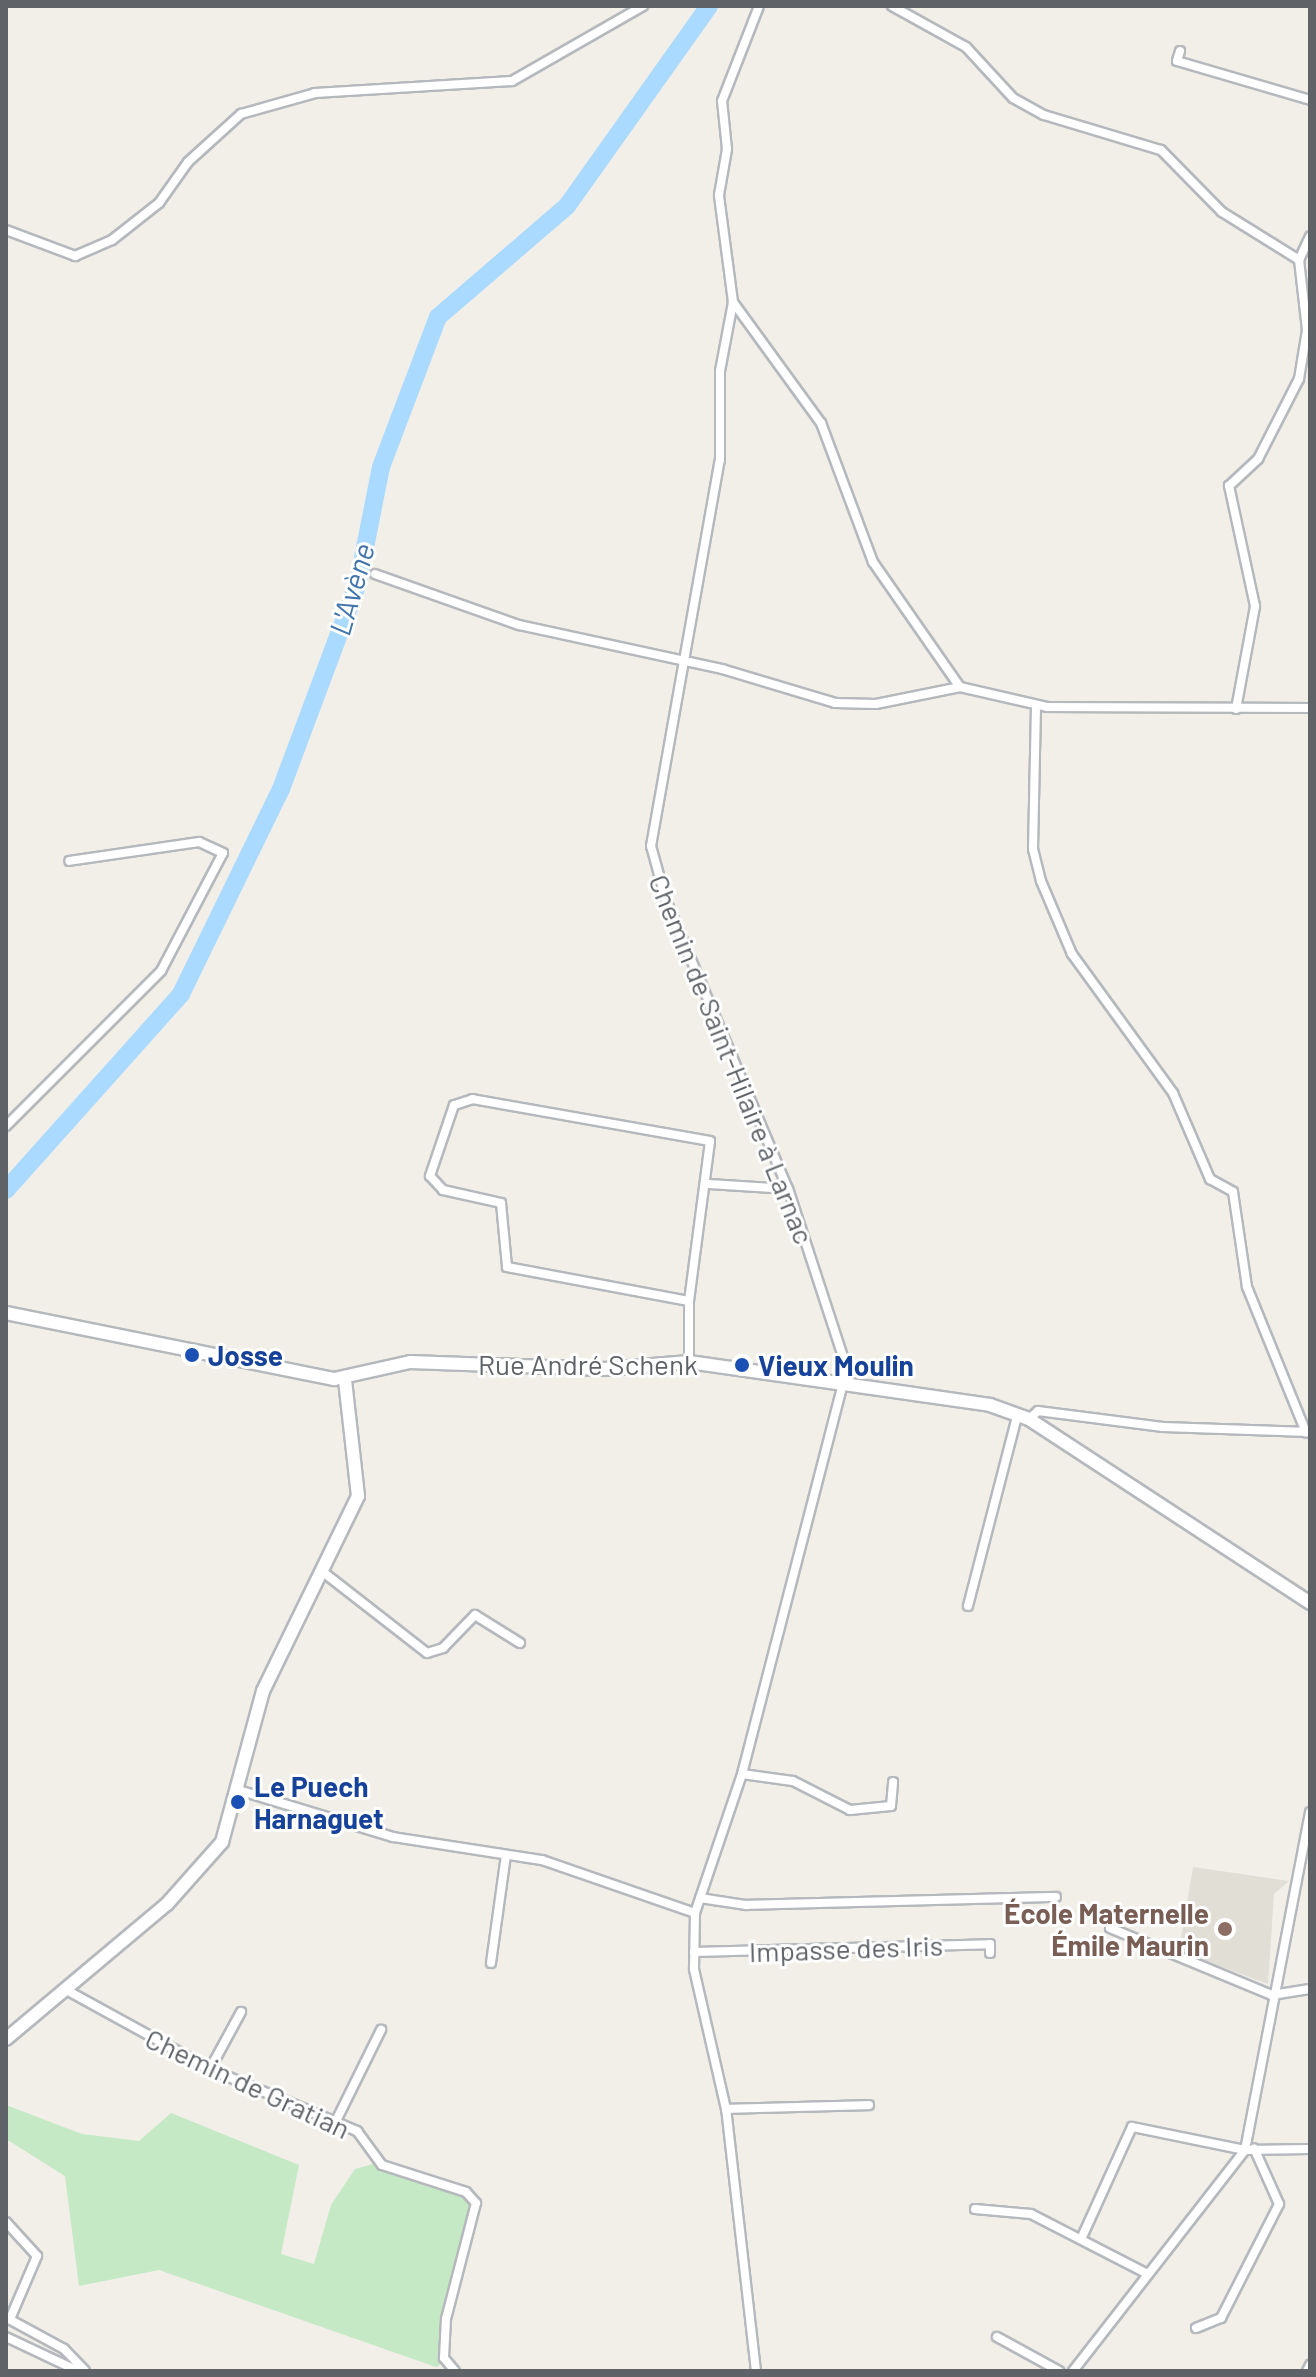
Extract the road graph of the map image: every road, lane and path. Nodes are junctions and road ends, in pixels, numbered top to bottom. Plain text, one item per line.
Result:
1 (643, 6) edge
2 (759, 6) edge
3 (892, 6) edge
4 (1180, 51) dead end
5 (1310, 100) edge
6 (6, 230) edge
7 (1310, 236) edge
8 (1299, 260) junction
9 (733, 302) junction
10 (375, 574) dead end
11 (689, 662) junction
12 (960, 687) junction
13 (1036, 706) junction
14 (1310, 708) edge
15 (1236, 709) junction
16 (69, 861) dead end
17 (6, 1126) edge
18 (709, 1184) junction
19 (788, 1189) junction
20 (689, 1301) junction
21 (6, 1313) edge
22 (689, 1362) junction
23 (345, 1380) junction
24 (846, 1385) junction
25 (1023, 1416) junction
26 (1308, 1432) edge
27 (323, 1572) junction
28 (1310, 1603) edge
29 (968, 1606) dead end
30 (520, 1643) dead end
31 (742, 1774) junction
32 (893, 1782) dead end
33 (235, 1789) junction
34 (1310, 1812) edge
35 (506, 1855) junction
36 (1015, 1886) dead end
37 (1056, 1897) dead end
38 (700, 1898) junction
39 (1015, 1898) junction
40 (695, 1913) junction
41 (1110, 1928) dead end
42 (694, 1952) junction
43 (990, 1953) dead end
44 (491, 1963) dead end
45 (1310, 1989) edge
46 (70, 1992) junction
47 (1272, 1995) junction
48 (241, 2012) dead end
49 (381, 2030) dead end
50 (6, 2039) edge
51 (210, 2069) junction
52 (869, 2105) dead end
53 (726, 2109) junction
54 (336, 2121) junction
55 (1249, 2149) junction
56 (1310, 2149) edge
57 (975, 2209) dead end
58 (6, 2222) edge
59 (1082, 2237) junction
60 (1146, 2273) junction
61 (8, 2318) edge
62 (1196, 2328) dead end
63 (6, 2337) edge
64 (997, 2337) dead end
65 (1310, 2365) edge
66 (78, 2371) edge
67 (85, 2371) edge
68 (455, 2371) edge
69 (756, 2371) edge
70 (1059, 2371) edge
71 (1073, 2371) edge
72 (1307, 2371) edge

1 - 6 street
2 - 9 street, Chemin de Saint-Hilaire à Larnac
3 - 8 street
4 - 5 street
7 - 8 street
8 - 15 street
9 - 11 street, Chemin de Saint-Hilaire à Larnac
9 - 12 street
10 - 11 street
11 - 12 street
11 - 19 street, Chemin de Saint-Hilaire à Larnac
12 - 13 street
13 - 15 street
13 - 26 street
14 - 15 street
16 - 17 street
18 - 19 street
18 - 20 street
18 - 20 street
19 - 24 street, Chemin de Saint-Hilaire à Larnac
20 - 22 street
21 - 23 street, Rue André Schenk
22 - 23 street, Rue André Schenk
22 - 24 street, Rue André Schenk
23 - 27 street
24 - 25 street, Rue André Schenk
24 - 31 street, Chemin de Saint-Hilaire à Larnac
25 - 26 street
25 - 28 street, Rue André Schenk
25 - 29 street
27 - 30 street
27 - 33 street
31 - 32 street
31 - 38 street, Chemin de Saint-Hilaire à Larnac
33 - 35 street
33 - 46 street
34 - 47 street
35 - 40 street
35 - 44 street
36 - 39 street
37 - 39 street
38 - 39 street
38 - 40 street, Chemin de Saint-Hilaire à Larnac
40 - 42 street, Chemin de Saint-Hilaire à Larnac
41 - 47 street
42 - 43 street, Impasse des Iris
42 - 53 street, Chemin de Saint-Hilaire à Larnac
45 - 47 street
46 - 50 street
46 - 51 street, Chemin de Gratian
47 - 55 street
48 - 51 street
49 - 54 street
51 - 54 street, Chemin de Gratian
52 - 53 street
53 - 69 street, Chemin de Saint-Hilaire à Larnac
54 - 68 street, Chemin de Gratian
55 - 56 street
55 - 59 street
55 - 60 street
55 - 62 street
57 - 59 street
58 - 61 street
59 - 60 street
60 - 71 street
61 - 67 street
63 - 66 street
64 - 70 street
65 - 72 street

